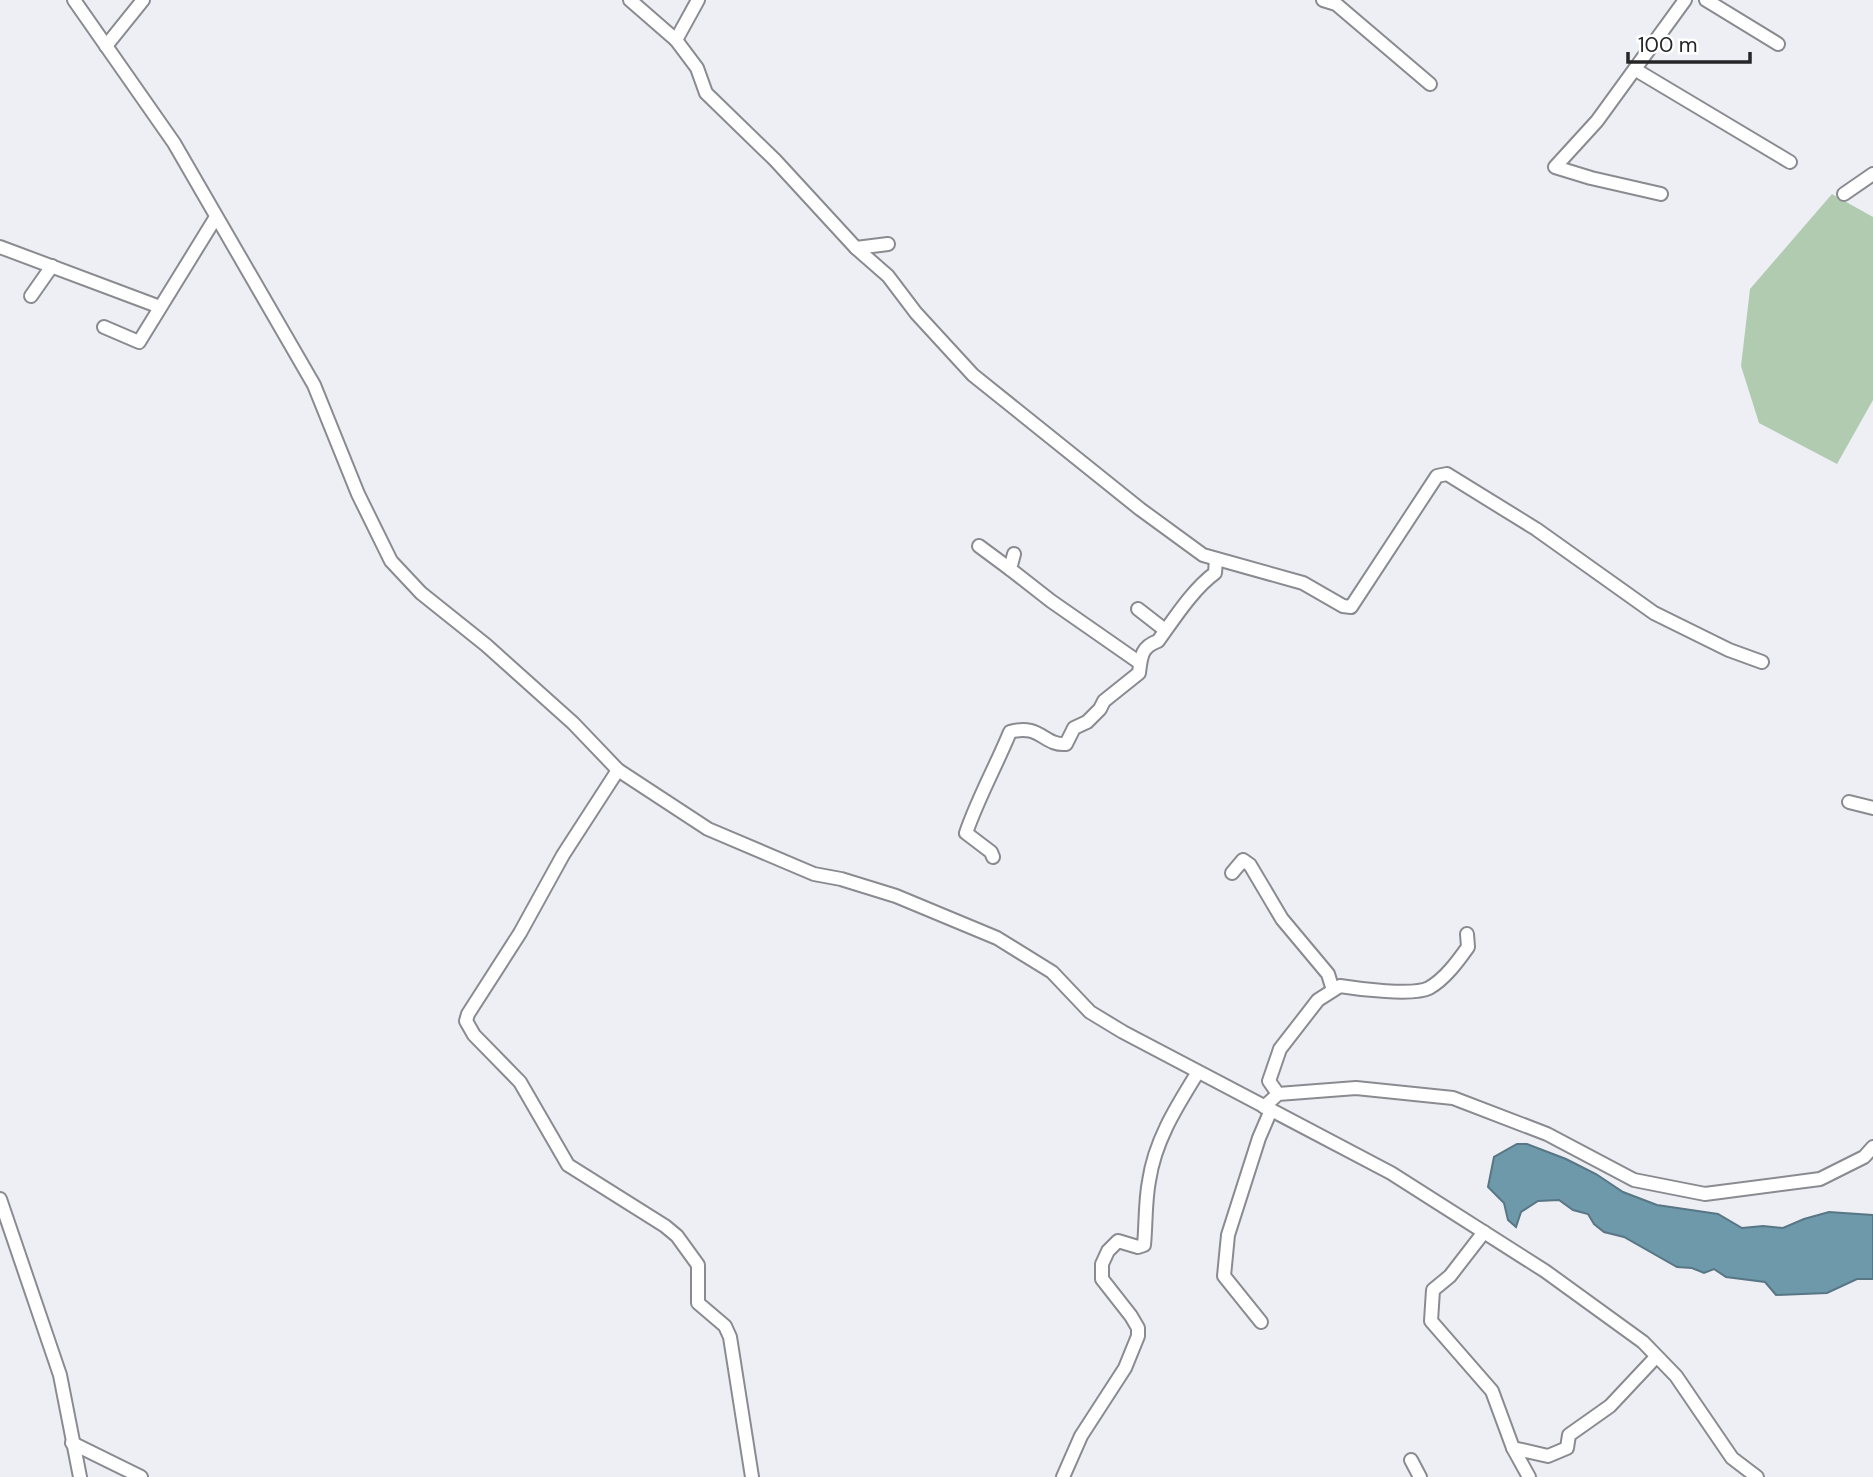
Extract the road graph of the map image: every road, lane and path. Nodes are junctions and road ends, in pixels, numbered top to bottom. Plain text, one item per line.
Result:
1 (74, 0) edge
2 (143, 0) edge
3 (630, 0) edge
4 (698, 0) edge
5 (1323, 0) edge
6 (1685, 0) edge
7 (1706, 0) edge
8 (676, 40) junction
9 (1778, 44) dead end
10 (106, 46) junction
11 (1636, 70) junction
12 (1430, 84) dead end
13 (1790, 162) dead end
14 (1873, 174) edge
15 (1661, 194) dead end
16 (1844, 194) dead end
17 (216, 217) junction
18 (888, 244) dead end
19 (0, 247) edge
20 (856, 248) junction
21 (52, 267) junction
22 (31, 296) dead end
23 (160, 307) junction
24 (104, 327) dead end
25 (979, 545) dead end
26 (1014, 554) dead end
27 (1216, 559) junction
28 (1010, 569) junction
29 (1138, 609) dead end
30 (1165, 630) junction
31 (1762, 662) dead end
32 (1140, 663) junction
33 (618, 770) junction
34 (1849, 802) dead end
35 (1873, 808) edge
36 (993, 858) dead end
37 (1232, 873) dead end
38 (1467, 934) dead end
39 (1333, 990) junction
40 (1198, 1072) junction
41 (1278, 1094) junction
42 (1267, 1108) junction
43 (1873, 1147) edge
44 (0, 1199) edge
45 (1484, 1232) junction
46 (1261, 1322) dead end
47 (1656, 1357) junction
48 (72, 1443) junction
49 (1513, 1448) junction
50 (1411, 1460) dead end
51 (80, 1477) edge
52 (141, 1477) edge
53 (752, 1477) edge
54 (1063, 1477) edge
55 (1420, 1477) edge
56 (1529, 1477) edge
57 (1757, 1477) edge

1 - 10 street
2 - 10 street
3 - 8 street
4 - 8 street
5 - 12 street
6 - 11 street
7 - 9 street
8 - 20 street
10 - 17 street
11 - 13 street
11 - 15 street
14 - 16 street
17 - 23 street
17 - 33 street
18 - 20 street
19 - 21 street
20 - 27 street
21 - 22 street
21 - 23 street
23 - 24 street
25 - 28 street
26 - 28 street
27 - 30 street
27 - 31 street
28 - 32 street
29 - 30 street
30 - 32 street
32 - 36 street
33 - 40 street
33 - 53 street
34 - 35 street
37 - 39 street
38 - 39 street
39 - 41 street
40 - 42 street
40 - 54 street
41 - 42 street
41 - 43 street
42 - 45 street
42 - 46 street
44 - 48 street
45 - 47 street
45 - 49 street
47 - 49 street
47 - 57 street
48 - 51 street
48 - 52 street
49 - 56 street
50 - 55 street

